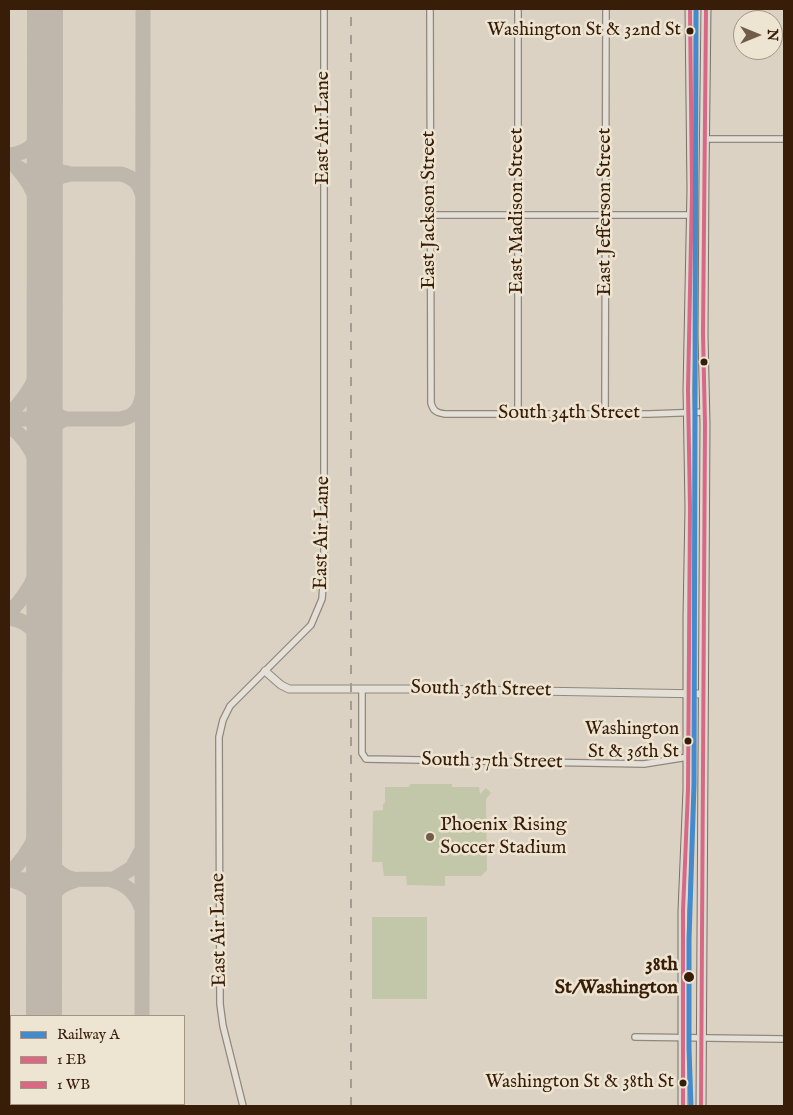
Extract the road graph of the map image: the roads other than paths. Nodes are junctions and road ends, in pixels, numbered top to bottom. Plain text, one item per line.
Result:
1 (324, 9) edge
2 (430, 9) edge
3 (518, 9) edge
4 (606, 9) edge
5 (690, 9) edge
6 (706, 9) edge
7 (704, 139) junction
8 (784, 139) edge
9 (430, 215) junction
10 (518, 215) junction
11 (606, 215) junction
12 (691, 215) junction
13 (434, 410) joint
14 (705, 412) junction
15 (518, 414) junction
16 (606, 414) junction
17 (689, 414) junction
18 (265, 671) junction
19 (362, 689) junction
20 (688, 693) junction
21 (704, 694) junction
22 (688, 757) junction
23 (635, 1037) dead end
24 (682, 1037) junction
25 (701, 1038) junction
26 (784, 1039) edge
27 (243, 1106) edge
28 (683, 1106) edge
29 (701, 1106) edge

1 - 18 street, East Air Lane
2 - 9 street, East Jackson Street
3 - 10 street, East Madison Street
4 - 11 street, East Jefferson Street
5 - 12 main road
6 - 7 main road
7 - 8 street
7 - 14 main road
9 - 10 street
9 - 13 street, East Jackson Street
10 - 11 street
10 - 15 street, East Madison Street
11 - 12 street
11 - 16 street, East Jefferson Street
12 - 17 main road
13 - 15 street, South 34th Street
14 - 17 street, South 34th Street
14 - 21 main road
15 - 16 street, South 34th Street
16 - 17 street, South 34th Street
17 - 20 main road
18 - 19 street, South 36th Street
18 - 27 street, East Air Lane
19 - 20 street, South 36th Street
19 - 22 street, South 37th Street
20 - 21 street, South 36th Street
20 - 22 main road
21 - 25 main road
22 - 24 main road
23 - 24 street
24 - 25 street
24 - 28 main road
25 - 26 street
25 - 29 main road

